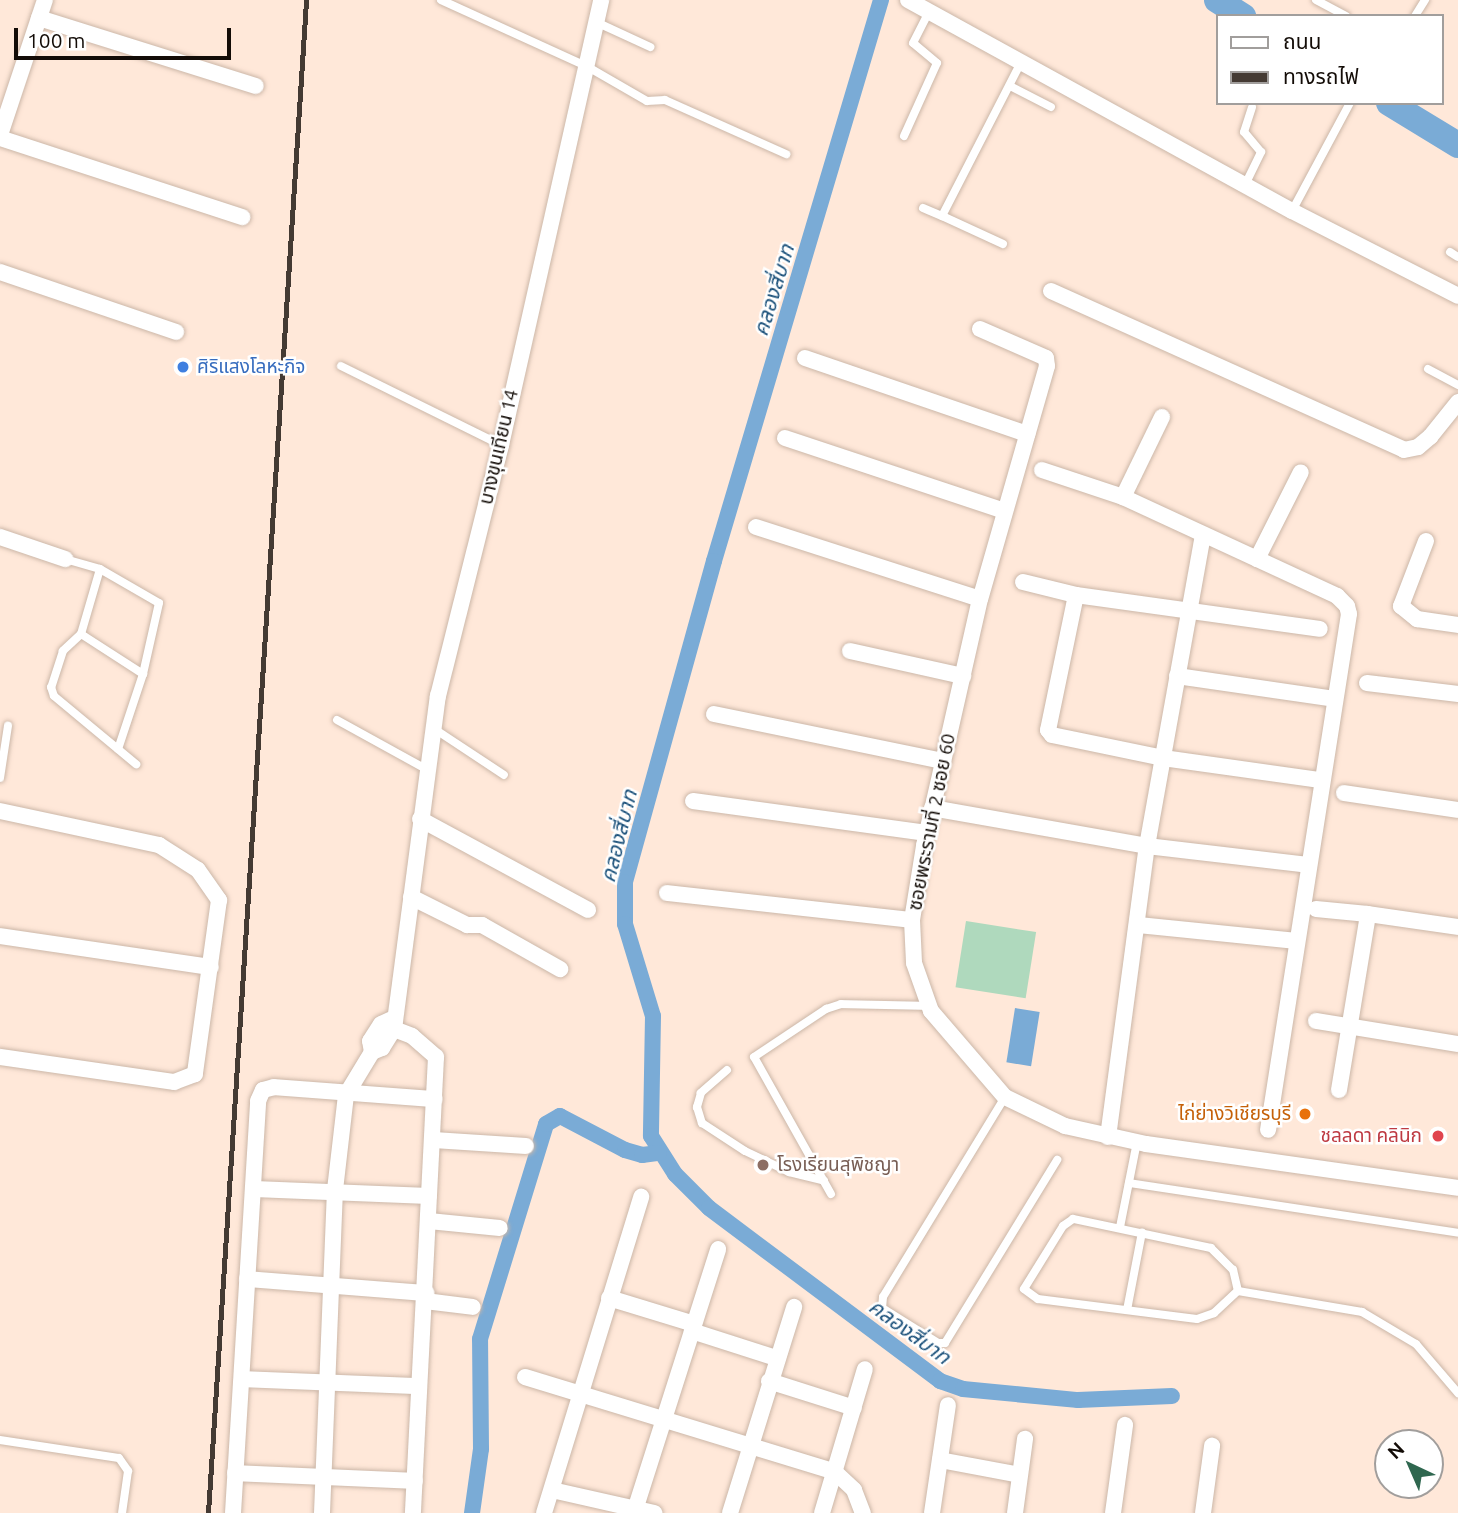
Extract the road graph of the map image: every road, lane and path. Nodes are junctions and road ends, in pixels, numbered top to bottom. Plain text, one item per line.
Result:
1 (45, 0) edge
2 (441, 0) edge
3 (908, 0) edge
4 (1316, 0) edge
5 (596, 2) edge
6 (928, 13) junction
7 (1342, 14) edge
8 (39, 18) junction
9 (596, 22) junction
10 (650, 47) dead end
11 (1020, 64) junction
12 (587, 67) junction
13 (256, 86) dead end
14 (1010, 86) junction
15 (1349, 105) edge
16 (1051, 107) dead end
17 (1252, 107) dead end
18 (0, 136) edge
19 (904, 136) dead end
20 (786, 154) dead end
21 (1245, 185) junction
22 (923, 208) dead end
23 (1292, 211) junction
24 (242, 216) dead end
25 (942, 216) junction
26 (1003, 244) dead end
27 (0, 272) edge
28 (1051, 291) dead end
29 (1458, 296) edge
30 (979, 329) dead end
31 (176, 332) dead end
32 (805, 358) dead end
33 (341, 366) dead end
34 (1427, 369) dead end
35 (1458, 385) edge
36 (1458, 402) edge
37 (1162, 416) dead end
38 (1453, 419) edge
39 (1027, 434) junction
40 (785, 438) dead end
41 (501, 445) junction
42 (1042, 470) dead end
43 (1301, 472) dead end
44 (1123, 498) junction
45 (1004, 511) junction
46 (756, 527) dead end
47 (1203, 536) junction
48 (0, 537) edge
49 (1426, 541) dead end
50 (65, 559) joint
51 (1257, 559) junction
52 (100, 569) junction
53 (1023, 582) dead end
54 (1076, 595) junction
55 (980, 599) junction
56 (1189, 611) junction
57 (1458, 625) edge
58 (1320, 629) dead end
59 (80, 634) junction
60 (850, 651) dead end
61 (143, 674) junction
62 (962, 676) junction
63 (1177, 676) junction
64 (1367, 683) dead end
65 (1458, 694) edge
66 (1334, 699) junction
67 (714, 714) dead end
68 (337, 720) dead end
69 (8, 726) dead end
70 (433, 728) junction
71 (118, 749) junction
72 (1163, 758) junction
73 (943, 761) junction
74 (136, 764) dead end
75 (426, 769) junction
76 (504, 775) dead end
77 (0, 778) edge
78 (1320, 780) junction
79 (1344, 793) dead end
80 (693, 801) dead end
81 (932, 808) junction
82 (1458, 810) edge
83 (0, 811) edge
84 (421, 819) junction
85 (927, 833) junction
86 (1147, 846) junction
87 (1308, 865) junction
88 (667, 893) dead end
89 (411, 897) junction
90 (1316, 909) dead end
91 (588, 910) dead end
92 (1368, 914) junction
93 (912, 920) junction
94 (1139, 925) junction
95 (1458, 927) edge
96 (0, 936) edge
97 (1296, 941) junction
98 (211, 967) junction
99 (559, 969) dead end
100 (929, 1006) junction
101 (395, 1015) junction
102 (1316, 1021) dead end
103 (1349, 1026) junction
104 (1458, 1044) edge
105 (0, 1057) edge
106 (727, 1070) dead end
107 (1339, 1090) dead end
108 (346, 1095) junction
109 (1005, 1097) junction
110 (435, 1099) junction
111 (1268, 1130) dead end
112 (1108, 1137) junction
113 (434, 1140) junction
114 (1137, 1142) junction
115 (526, 1146) dead end
116 (1057, 1160) dead end
117 (824, 1181) junction
118 (1129, 1183) junction
119 (1458, 1188) edge
120 (254, 1189) junction
121 (335, 1190) junction
122 (831, 1194) dead end
123 (429, 1196) junction
124 (641, 1197) dead end
125 (429, 1221) junction
126 (1120, 1227) junction
127 (500, 1228) dead end
128 (1142, 1232) junction
129 (1458, 1233) edge
130 (718, 1250) dead end
131 (247, 1279) junction
132 (333, 1284) junction
133 (1238, 1291) junction
134 (425, 1297) junction
135 (609, 1298) junction
136 (473, 1307) dead end
137 (794, 1307) dead end
138 (1127, 1310) junction
139 (693, 1327) junction
140 (776, 1358) junction
141 (865, 1369) dead end
142 (525, 1377) dead end
143 (242, 1379) junction
144 (769, 1381) junction
145 (328, 1383) junction
146 (419, 1387) junction
147 (580, 1392) junction
148 (1458, 1393) edge
149 (948, 1405) dead end
150 (854, 1408) junction
151 (665, 1417) junction
152 (1125, 1425) dead end
153 (0, 1440) edge
154 (1025, 1440) dead end
155 (750, 1443) junction
156 (1212, 1446) dead end
157 (940, 1460) junction
158 (835, 1472) junction
159 (235, 1473) junction
160 (1020, 1475) junction
161 (324, 1476) junction
162 (415, 1481) junction
163 (552, 1490) junction
164 (634, 1511) edge
165 (122, 1513) edge
166 (233, 1513) edge
167 (322, 1513) edge
168 (413, 1513) edge
169 (544, 1513) edge
170 (654, 1513) edge
171 (730, 1513) edge
172 (822, 1513) edge
173 (863, 1513) edge
174 (932, 1513) edge
175 (1015, 1513) edge
176 (1113, 1513) edge
177 (1203, 1513) edge

1 - 8 street
2 - 12 lane
3 - 6 street
4 - 7 lane
5 - 9 street, บางขุนเทียน 14
6 - 11 street
6 - 19 lane
8 - 13 street
8 - 18 street
9 - 10 lane
9 - 12 street, บางขุนเทียน 14
11 - 14 lane
11 - 21 street
12 - 20 lane
12 - 41 street, บางขุนเทียน 14
14 - 16 lane
14 - 25 lane
15 - 23 lane
17 - 21 lane
18 - 24 street
21 - 23 street
22 - 25 lane
23 - 29 street
25 - 26 lane
27 - 31 street
28 - 38 street
30 - 39 street, ซอยพระรามที่ 2 ซอย 60
32 - 39 street
33 - 41 lane
34 - 35 lane
36 - 38 street
37 - 44 street
39 - 45 street, ซอยพระรามที่ 2 ซอย 60
40 - 45 street
41 - 70 street, บางขุนเทียน 14
42 - 44 street
43 - 51 street
44 - 47 street
45 - 55 street, ซอยพระรามที่ 2 ซอย 60
46 - 55 street
47 - 51 street
47 - 56 street
48 - 50 street
49 - 57 street
50 - 52 lane
51 - 66 street
52 - 59 lane
52 - 61 lane
53 - 54 street
54 - 56 street
54 - 72 street
55 - 62 street, ซอยพระรามที่ 2 ซอย 60
56 - 58 street
56 - 63 street
59 - 61 lane
59 - 71 lane
60 - 62 street
61 - 71 lane
62 - 73 street, ซอยพระรามที่ 2 ซอย 60
63 - 66 street
63 - 72 street
64 - 65 street
66 - 78 street
67 - 73 street
68 - 75 lane
69 - 77 lane
70 - 75 street, บางขุนเทียน 14
70 - 76 lane
71 - 74 lane
72 - 78 street
72 - 86 street
73 - 81 street, ซอยพระรามที่ 2 ซอย 60
75 - 84 street, บางขุนเทียน 14
78 - 87 street
79 - 82 street
80 - 85 street
81 - 85 street, ซอยพระรามที่ 2 ซอย 60
81 - 86 street
83 - 98 street
84 - 89 street, บางขุนเทียน 14
84 - 91 street
85 - 93 street, ซอยพระรามที่ 2 ซอย 60
86 - 87 street
86 - 94 street
87 - 97 street
88 - 93 street
89 - 99 street
89 - 101 street, บางขุนเทียน 14
90 - 92 street
92 - 95 street
92 - 103 street
93 - 100 street, ซอยพระรามที่ 2 ซอย 60
94 - 97 street
94 - 112 street
96 - 98 street
97 - 111 street
98 - 105 street
100 - 109 street, ซอยพระรามที่ 2 ซอย 60
100 - 117 lane
101 - 108 street
101 - 110 street
102 - 103 street
103 - 104 street
103 - 107 street
106 - 117 lane
108 - 110 street
108 - 120 street
108 - 121 street
109 - 112 street, ซอยพระรามที่ 2 ซอย 60
109 - 116 lane
110 - 113 street
112 - 114 street, ซอยพระรามที่ 2 ซอย 60
113 - 115 street
113 - 123 street
114 - 118 lane
114 - 119 street, ซอยพระรามที่ 2 ซอย 60
117 - 122 lane
118 - 126 lane
118 - 129 lane
120 - 121 street
120 - 131 street
121 - 123 street
121 - 132 street
123 - 125 street
124 - 135 street
125 - 127 street
125 - 134 street
126 - 128 lane
126 - 138 lane
128 - 133 lane
128 - 138 lane
130 - 139 street
131 - 132 street
131 - 143 street
132 - 134 street
132 - 145 street
133 - 138 lane
133 - 148 lane
134 - 136 street
134 - 146 street
135 - 139 street
135 - 147 street
137 - 140 street
139 - 140 street
139 - 151 street
140 - 144 street
141 - 150 street
142 - 147 street
143 - 145 street
143 - 159 street
144 - 150 street
144 - 155 street
145 - 146 street
145 - 161 street
146 - 162 street
147 - 151 street
147 - 163 street
149 - 157 street
150 - 158 street
151 - 155 street
151 - 164 street
152 - 176 street
153 - 165 lane
154 - 160 street
155 - 158 street
155 - 171 street
156 - 177 street
157 - 160 street
157 - 174 street
158 - 172 street
158 - 173 street
159 - 161 street
159 - 166 street
160 - 175 street
161 - 162 street
161 - 167 street
162 - 168 street
163 - 164 street
163 - 169 street
164 - 170 street

